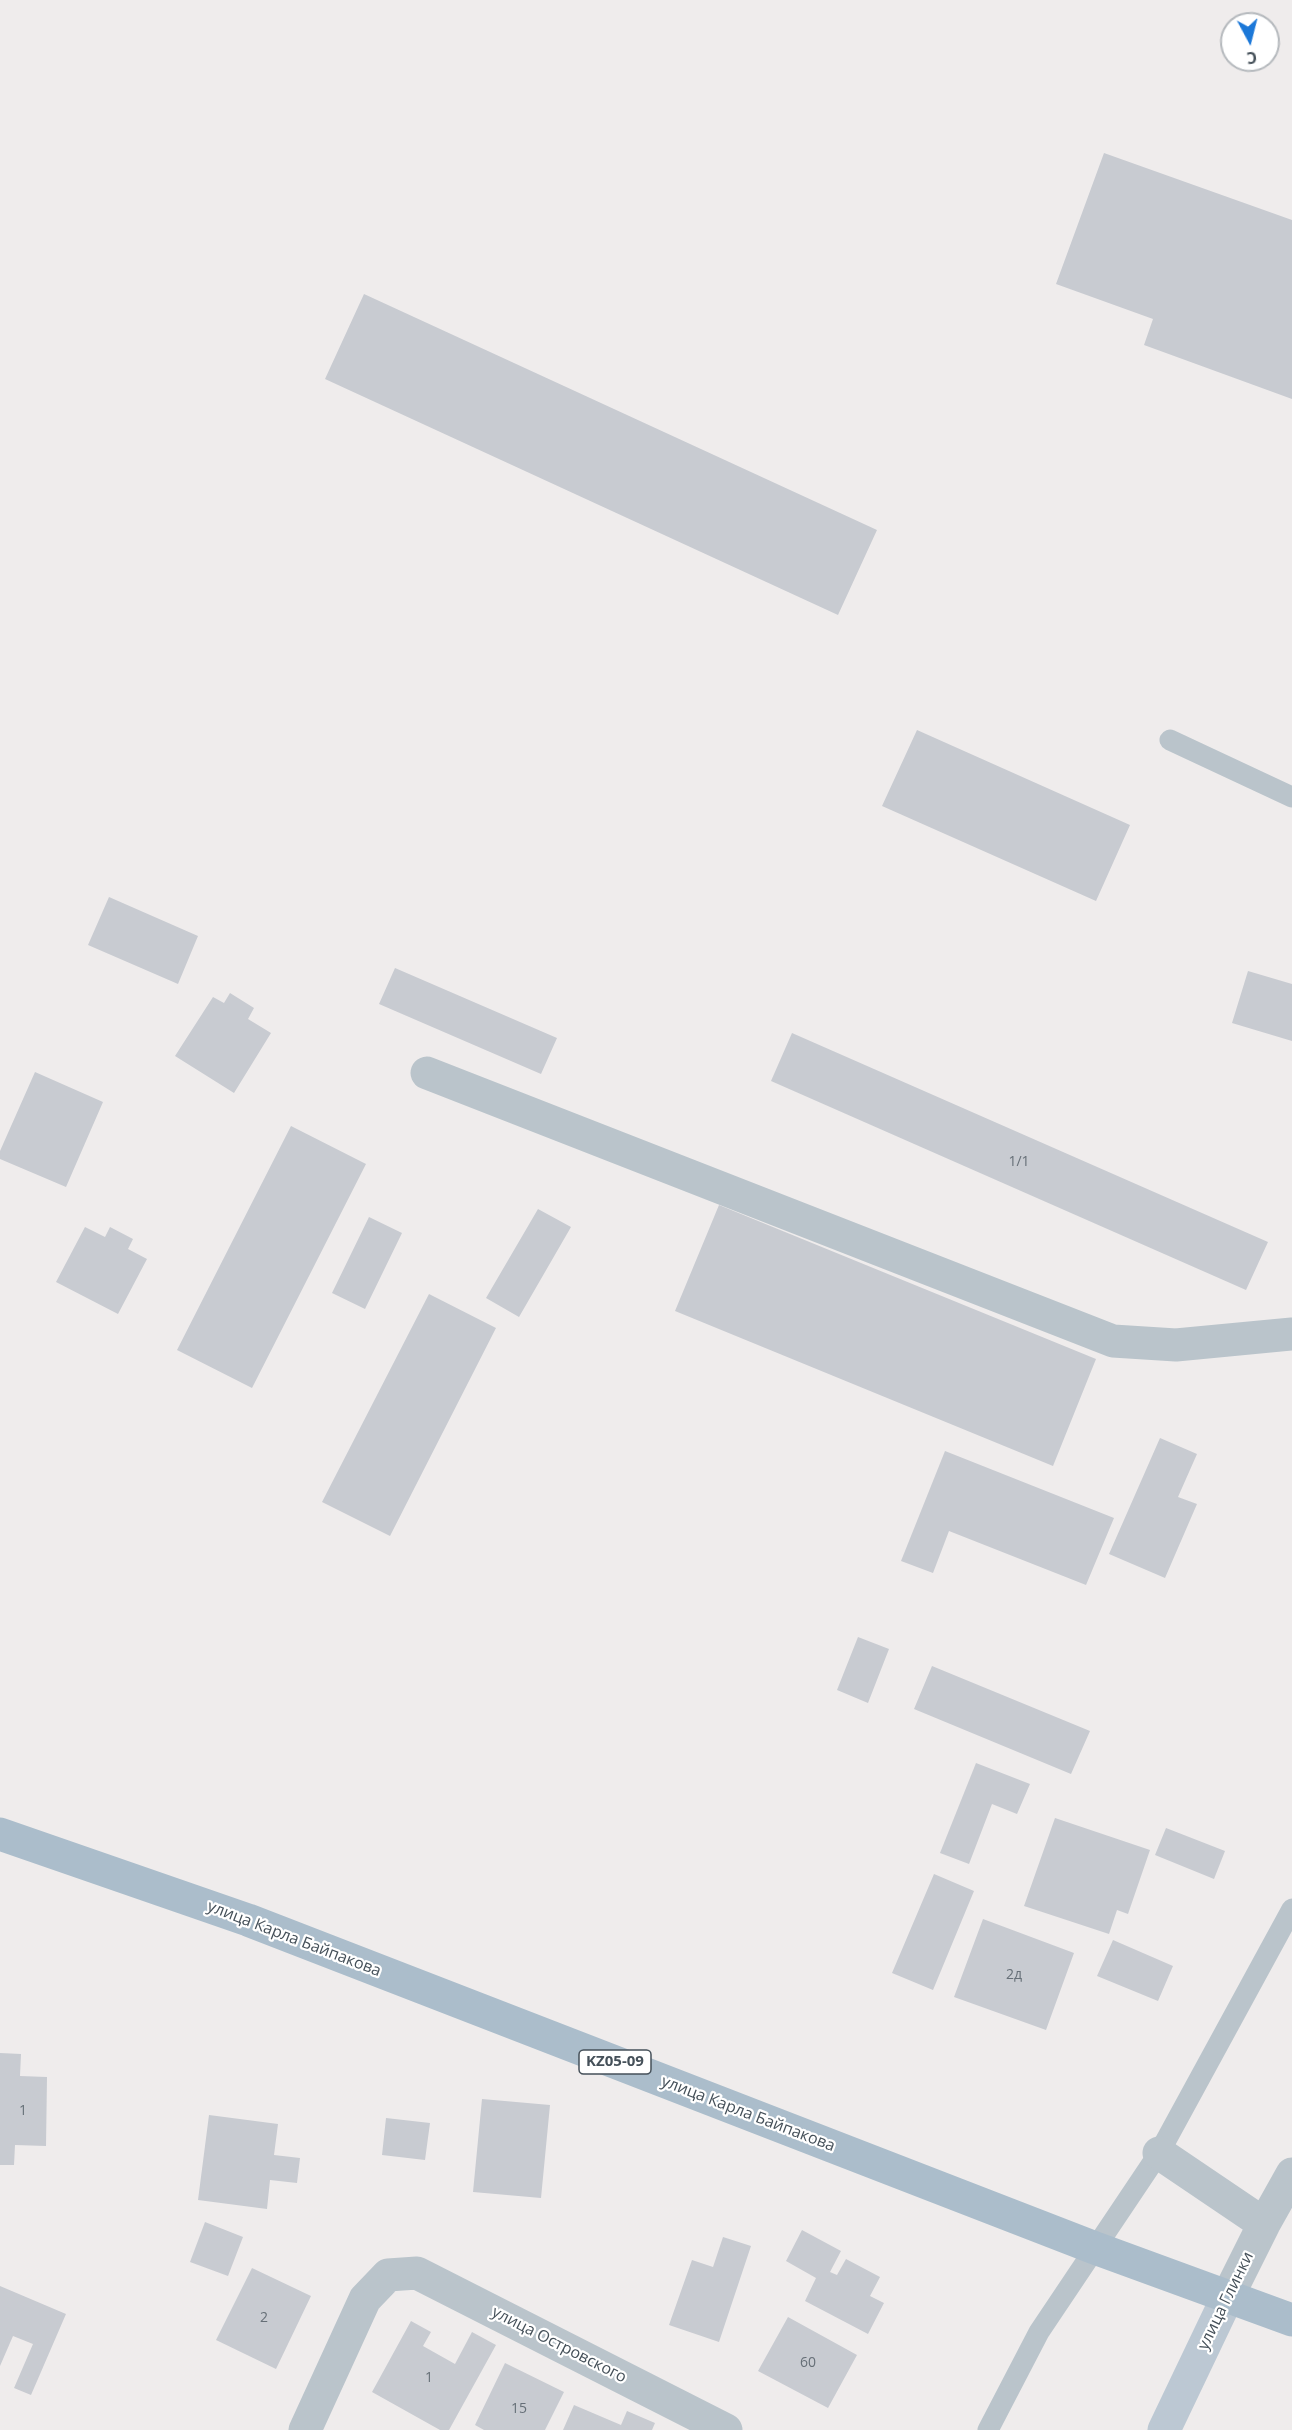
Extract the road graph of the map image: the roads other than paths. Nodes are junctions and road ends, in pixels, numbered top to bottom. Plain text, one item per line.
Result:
1 (1170, 740) dead end
2 (1292, 797) edge
3 (427, 1073) dead end
4 (1292, 1334) edge
5 (0, 1833) edge
6 (1292, 1909) edge
7 (1159, 2153) junction
8 (1292, 2174) edge
9 (1264, 2224) junction
10 (1095, 2248) junction
11 (1228, 2296) junction
12 (1292, 2320) edge
13 (305, 2430) edge
14 (726, 2430) edge
15 (988, 2430) edge
16 (1164, 2430) edge

1 - 2 lane
3 - 4 street
5 - 10 main road, улица Карла Байпакова / KZ05-09
6 - 7 lane
7 - 9 street
7 - 10 lane
8 - 9 street, улица Глинки
9 - 11 street, улица Глинки
10 - 11 main road, улица Карла Байпакова / KZ05-09
10 - 15 lane
11 - 12 main road, улица Карла Байпакова / KZ05-09
11 - 16 main road, улица Глинки
13 - 14 street, улица Островского

